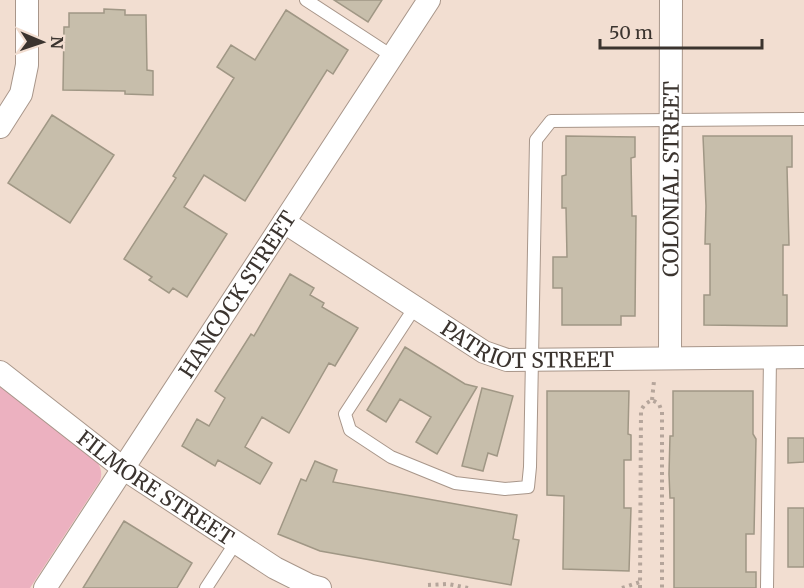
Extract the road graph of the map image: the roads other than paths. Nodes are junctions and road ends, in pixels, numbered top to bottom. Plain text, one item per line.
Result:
1 (27, 0) edge
2 (306, 0) edge
3 (429, 0) edge
4 (671, 0) edge
5 (392, 56) junction
6 (804, 119) edge
7 (670, 120) junction
8 (0, 127) edge
9 (284, 222) junction
10 (414, 307) junction
11 (804, 347) edge
12 (670, 357) junction
13 (770, 357) junction
14 (804, 357) edge
15 (532, 360) junction
16 (0, 372) edge
17 (124, 469) junction
18 (236, 542) junction
19 (45, 588) edge
20 (206, 588) edge
21 (320, 588) edge
22 (767, 588) edge

1 - 8 street
2 - 5 lane
3 - 5 street, HANCOCK STREET
4 - 7 street, COLONIAL STREET
5 - 9 street, HANCOCK STREET
6 - 7 lane
7 - 12 street, COLONIAL STREET
7 - 15 lane
9 - 10 street, PATRIOT STREET
9 - 17 street, HANCOCK STREET
10 - 15 street, PATRIOT STREET
10 - 15 lane
11 - 14 lane
12 - 13 street, PATRIOT STREET
12 - 15 street, PATRIOT STREET
13 - 14 street, PATRIOT STREET
13 - 22 lane
16 - 17 street, FILMORE STREET
17 - 18 street, FILMORE STREET
17 - 19 street, HANCOCK STREET
18 - 20 lane
18 - 21 street, FILMORE STREET

